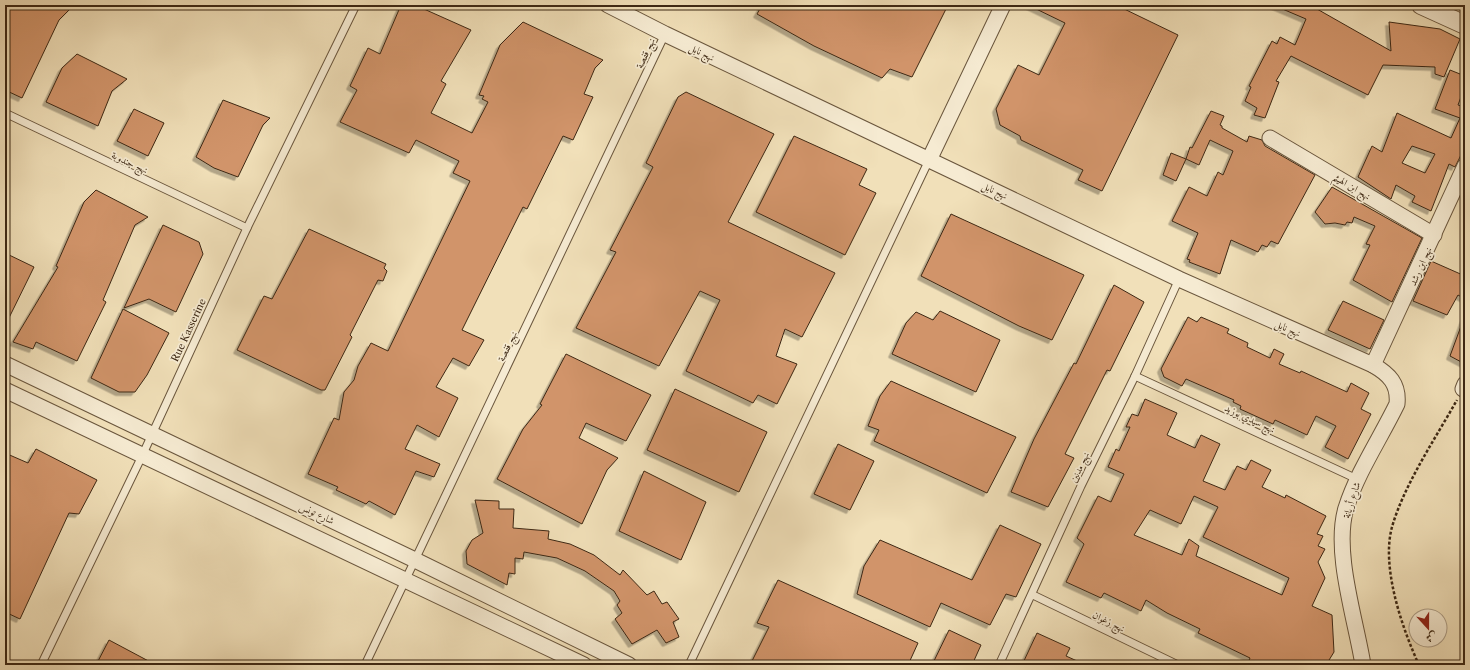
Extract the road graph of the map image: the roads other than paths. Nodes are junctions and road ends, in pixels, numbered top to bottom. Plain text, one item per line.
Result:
1 (356, 5) edge
2 (608, 5) edge
3 (1003, 5) edge
4 (1421, 5) edge
5 (1465, 25) edge
6 (665, 34) junction
7 (5, 113) edge
8 (1270, 138) dead end
9 (928, 160) junction
10 (1465, 166) edge
11 (247, 228) junction
12 (1434, 235) junction
13 (1178, 278) junction
14 (5, 364) edge
15 (1379, 368) junction
16 (1135, 376) junction
17 (5, 390) edge
18 (150, 434) junction
19 (142, 456) junction
20 (1357, 479) junction
21 (415, 560) junction
22 (404, 580) junction
23 (1032, 595) junction
24 (41, 665) edge
25 (365, 665) edge
26 (584, 665) edge
27 (628, 665) edge
28 (689, 665) edge
29 (999, 665) edge
30 (1178, 665) edge
31 (1364, 665) edge

1 - 11 lane, Rue Kasserine
2 - 6 street, نهج نابل
3 - 9 street
4 - 5 street
6 - 9 street, نهج نابل
6 - 21 lane, نهج قفصة
7 - 11 lane, نهج جندوبة
8 - 12 street, نهج ابن الهيثم
9 - 13 street, نهج نابل
9 - 28 lane
10 - 12 street, نهج ابن رشد
11 - 18 lane, Rue Kasserine
12 - 15 street, نهج ابن رشد
13 - 15 street, نهج نابل
13 - 16 lane, نهج مدنين
14 - 18 street, شارع تونس
15 - 20 street, شارع أريانة
16 - 20 lane, نهج سيدي بوزيد
16 - 23 lane, نهج مدنين
17 - 19 street
18 - 19 lane, Rue Kasserine
18 - 21 street, شارع تونس
19 - 22 street
19 - 24 lane, Rue Kasserine
20 - 31 street, شارع أريانة
21 - 22 lane, نهج قفصة
21 - 27 street, شارع تونس
22 - 25 lane, نهج قفصة
22 - 26 street
23 - 29 lane, نهج مدنين
23 - 30 lane, نهج زغوان

